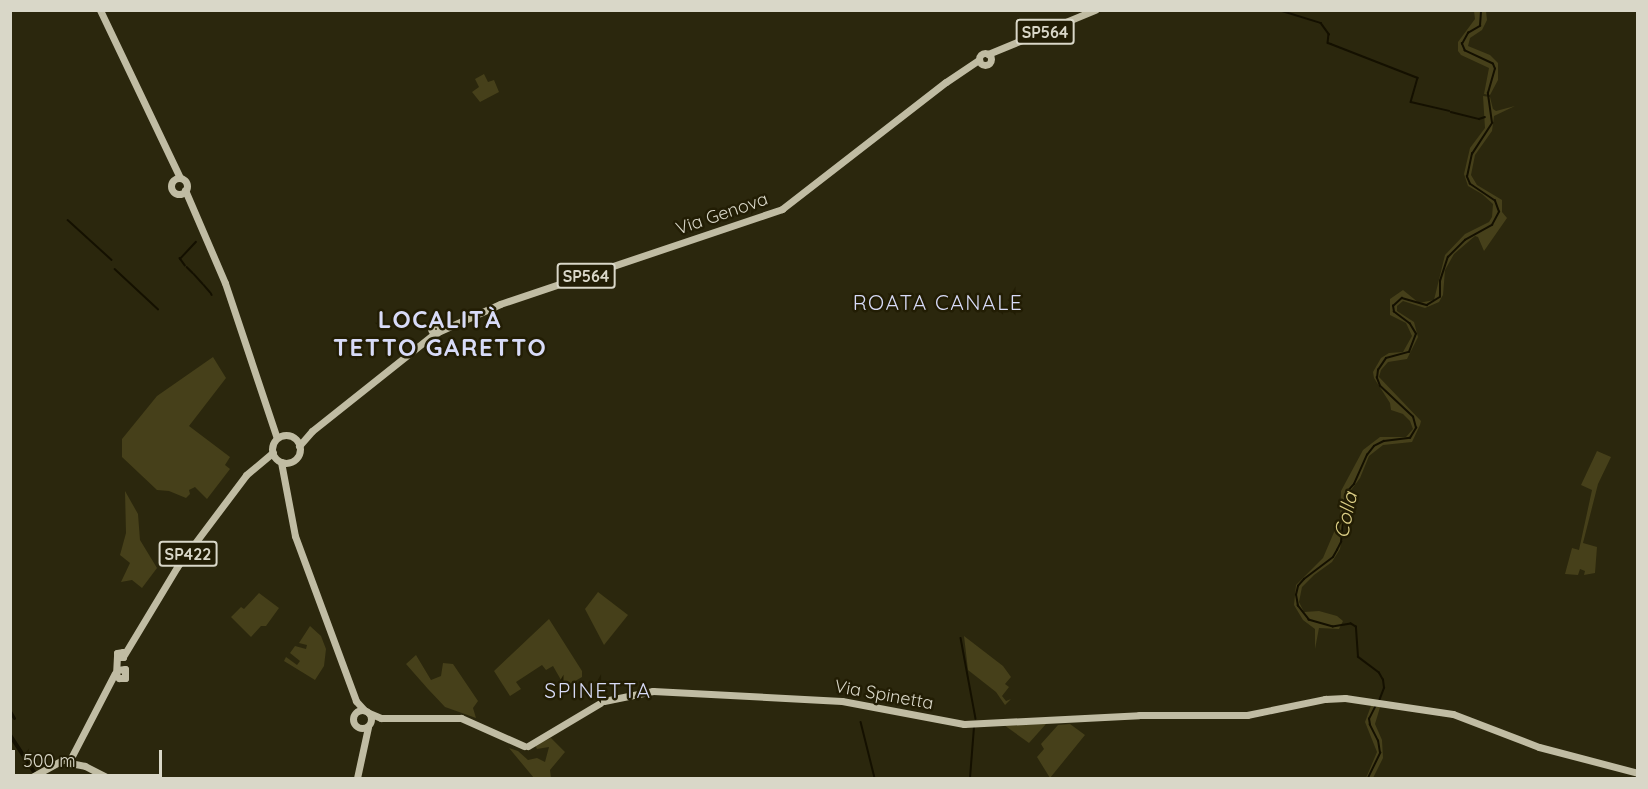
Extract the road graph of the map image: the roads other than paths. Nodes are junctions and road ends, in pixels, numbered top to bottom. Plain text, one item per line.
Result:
1 (100, 10) edge
2 (1095, 10) edge
3 (177, 179) junction
4 (183, 192) junction
5 (274, 423) junction
6 (312, 431) junction
7 (285, 435) junction
8 (277, 438) junction
9 (294, 438) junction
10 (299, 446) junction
11 (277, 458) junction
12 (291, 461) junction
13 (287, 487) junction
14 (356, 701) junction
15 (366, 712) junction
16 (355, 714) junction
17 (381, 718) junction
18 (369, 725) junction
19 (359, 728) junction
20 (364, 739) junction
21 (70, 760) junction
22 (46, 771) junction
23 (1638, 773) edge
24 (30, 778) edge
25 (37, 778) edge
26 (109, 778) edge
27 (357, 778) edge

1 - 3 main road
2 - 6 main road, Via Genova / SP564
3 - 4 main road
3 - 4 main road
4 - 5 main road
5 - 7 main road
5 - 8 main road
6 - 9 main road
6 - 10 main road
7 - 8 main road
7 - 9 main road
8 - 11 main road
9 - 10 main road
10 - 12 main road
11 - 12 main road
11 - 13 main road
11 - 21 main road, SP422
12 - 13 main road
13 - 14 main road
14 - 15 main road
14 - 16 main road
15 - 16 main road
15 - 17 main road, Via Spinetta
15 - 18 main road
16 - 19 main road
17 - 18 main road, Via Spinetta
17 - 23 main road, Via Spinetta
18 - 19 main road, Via Spinetta
18 - 20 main road
19 - 20 main road
20 - 27 main road
21 - 22 main road
21 - 26 main road
22 - 24 main road
22 - 25 main road

